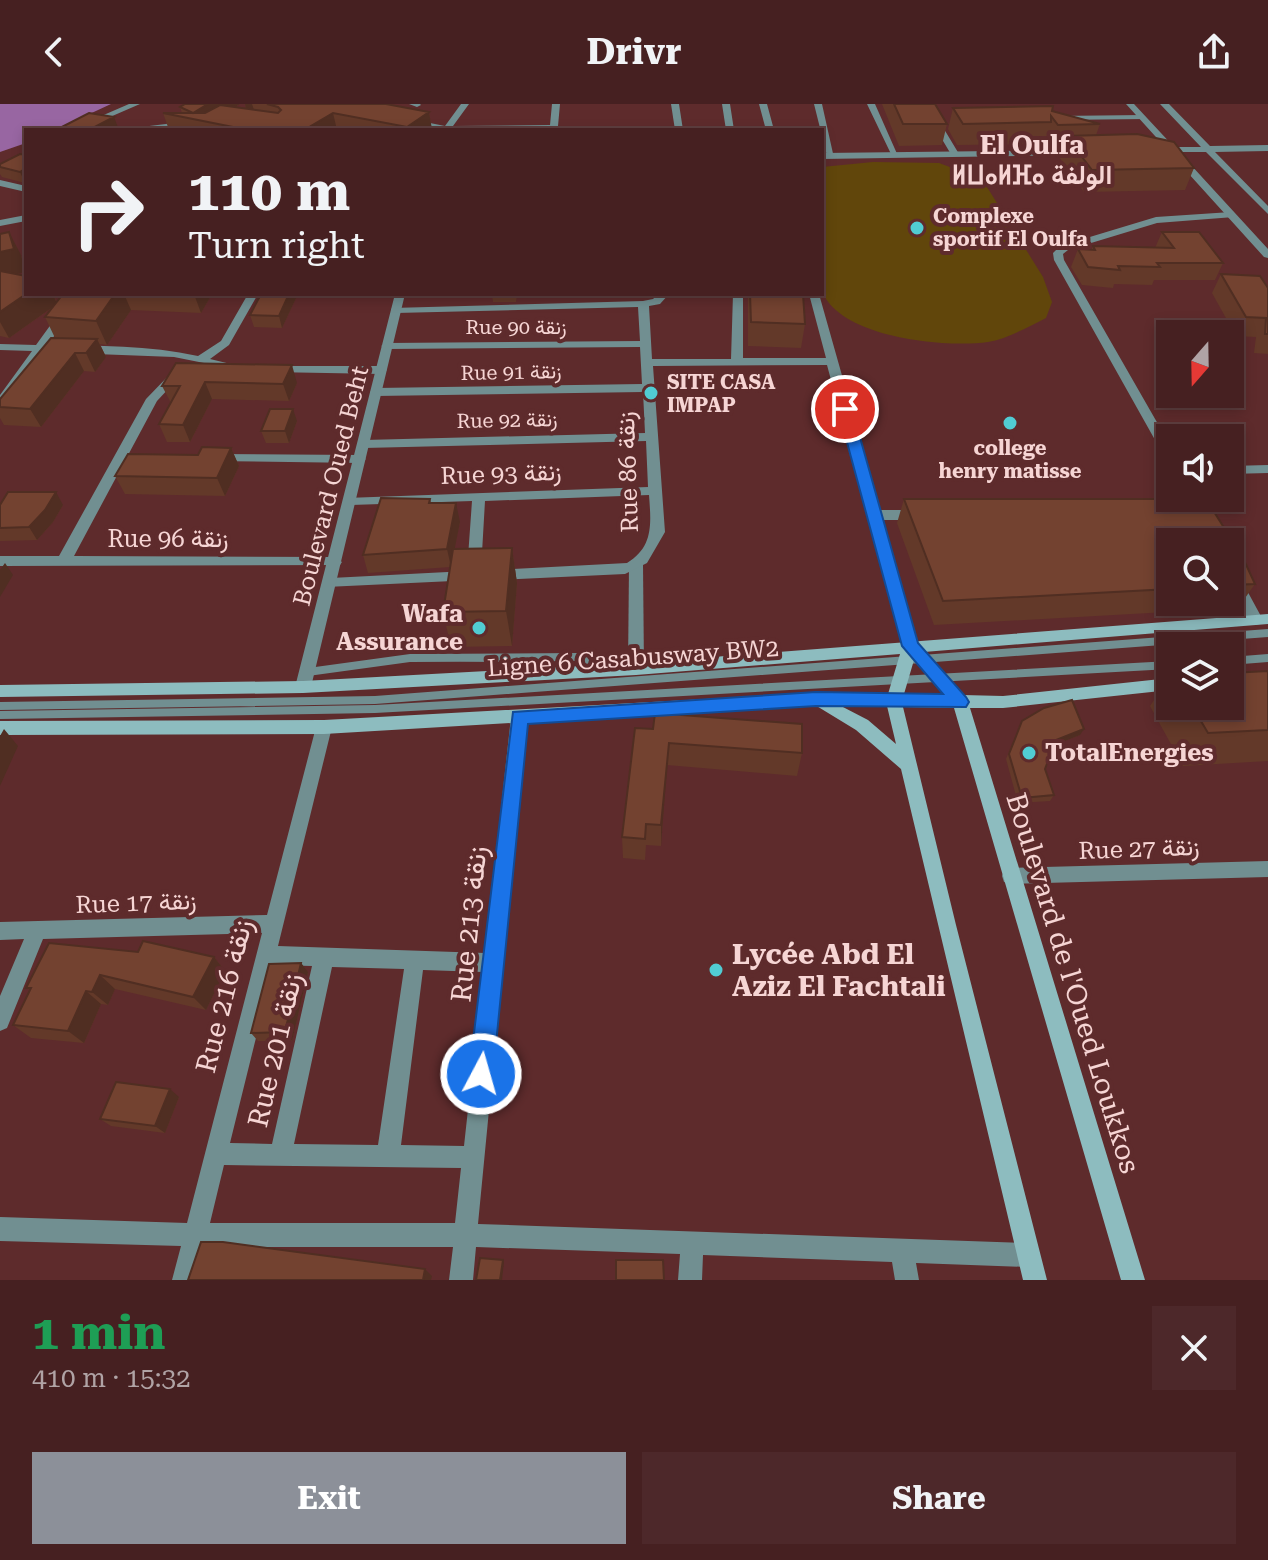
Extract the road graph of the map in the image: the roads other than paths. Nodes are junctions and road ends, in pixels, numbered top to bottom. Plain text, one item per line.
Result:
1 (136, 104) edge
2 (465, 104) edge
3 (556, 104) edge
4 (675, 104) edge
5 (726, 104) edge
6 (763, 104) edge
7 (818, 104) edge
8 (871, 104) edge
9 (925, 104) edge
10 (1130, 104) edge
11 (1164, 104) edge
12 (185, 117) edge
13 (1143, 117) junction
14 (1047, 118) edge
15 (393, 119) edge
16 (93, 122) junction
17 (938, 124) junction
18 (952, 124) edge
19 (107, 126) edge
20 (174, 126) junction
21 (554, 127) junction
22 (78, 128) edge
23 (158, 128) edge
24 (183, 128) edge
25 (442, 128) edge
26 (448, 128) edge
27 (500, 128) edge
28 (558, 128) edge
29 (679, 128) edge
30 (730, 128) edge
31 (769, 128) edge
32 (822, 128) edge
33 (1268, 148) edge
34 (1207, 149) junction
35 (1156, 150) edge
36 (1170, 150) junction
37 (1095, 151) edge
38 (895, 154) junction
39 (955, 154) junction
40 (826, 156) edge
41 (0, 183) edge
42 (24, 188) edge
43 (1268, 211) edge
44 (1231, 215) junction
45 (24, 218) edge
46 (0, 223) edge
47 (24, 227) edge
48 (0, 232) edge
49 (1268, 255) edge
50 (77, 296) edge
51 (252, 296) edge
52 (400, 296) edge
53 (485, 296) edge
54 (662, 296) edge
55 (738, 296) edge
56 (815, 296) edge
57 (536, 299) edge
58 (643, 304) junction
59 (483, 308) junction
60 (396, 310) junction
61 (645, 344) junction
62 (387, 346) junction
63 (0, 347) edge
64 (41, 347) junction
65 (201, 360) junction
66 (737, 361) junction
67 (832, 361) junction
68 (647, 363) junction
69 (381, 370) junction
70 (646, 388) junction
71 (376, 392) junction
72 (0, 404) edge
73 (1156, 431) edge
74 (650, 437) junction
75 (364, 444) junction
76 (121, 457) junction
77 (137, 457) edge
78 (201, 458) edge
79 (360, 459) junction
80 (1268, 469) edge
81 (1244, 470) edge
82 (653, 491) junction
83 (479, 497) junction
84 (351, 501) junction
85 (873, 515) junction
86 (935, 515) edge
87 (0, 561) edge
88 (64, 561) junction
89 (335, 562) junction
90 (636, 565) junction
91 (474, 576) junction
92 (331, 583) junction
93 (1244, 594) edge
94 (1261, 620) edge
95 (1268, 633) edge
96 (913, 655) junction
97 (1268, 658) edge
98 (1244, 660) edge
99 (1156, 666) edge
100 (636, 669) junction
101 (596, 671) junction
102 (1268, 674) edge
103 (1244, 677) edge
104 (900, 679) junction
105 (939, 679) junction
106 (306, 680) junction
107 (1156, 686) edge
108 (0, 691) edge
109 (816, 699) junction
110 (894, 701) junction
111 (960, 702) junction
112 (0, 706) edge
113 (0, 715) edge
114 (519, 717) junction
115 (324, 727) junction
116 (0, 728) edge
117 (908, 766) junction
118 (1266, 873) edge
119 (1011, 876) junction
120 (273, 924) junction
121 (0, 931) edge
122 (36, 933) junction
123 (265, 955) junction
124 (324, 957) junction
125 (415, 959) junction
126 (492, 963) junction
127 (0, 1021) edge
128 (215, 1154) junction
129 (280, 1155) junction
130 (388, 1156) junction
131 (473, 1157) junction
132 (0, 1229) edge
133 (194, 1235) junction
134 (465, 1235) junction
135 (692, 1243) junction
136 (902, 1250) junction
137 (1028, 1255) junction
138 (184, 1280) edge
139 (461, 1280) edge
140 (690, 1280) edge
141 (907, 1280) edge
142 (1035, 1280) edge
143 (1133, 1280) edge

1 - 16 street
2 - 26 street
3 - 21 street
4 - 29 street
5 - 30 street
6 - 31 street
7 - 32 street
8 - 38 street
9 - 17 street
10 - 13 street
11 - 34 street
12 - 20 street
13 - 14 street
13 - 36 street
15 - 25 street
16 - 19 street
16 - 22 street
17 - 18 street
17 - 39 street
20 - 23 street
20 - 24 street
21 - 27 street
21 - 28 street
33 - 34 street
34 - 36 street
34 - 43 street
35 - 36 street
36 - 44 street
37 - 39 street
38 - 39 street
38 - 40 street
41 - 42 street
44 - 49 street
44 - 73 street
45 - 46 street
47 - 48 street
50 - 64 street
51 - 65 street
52 - 60 street, Boulevard Oued Beht
53 - 59 street
54 - 58 street
55 - 66 street
56 - 67 street
57 - 58 street
57 - 59 street
58 - 61 street, Rue 86 زنقة
59 - 60 street
60 - 62 street, Boulevard Oued Beht
61 - 62 street, Rue 90 زنقة
61 - 68 street, Rue 86 زنقة
62 - 69 street, Boulevard Oued Beht
63 - 64 street
64 - 65 street
64 - 72 street
65 - 69 street
65 - 76 street
66 - 67 street
66 - 68 street
67 - 85 street
68 - 70 street, Rue 86 زنقة
69 - 71 street, Boulevard Oued Beht
70 - 71 street, Rue 91 زنقة
70 - 74 street, Rue 86 زنقة
71 - 75 street, Boulevard Oued Beht
74 - 75 street, Rue 92 زنقة
74 - 82 street, Rue 86 زنقة
75 - 79 street, Boulevard Oued Beht
76 - 77 street
76 - 88 street
78 - 79 street
79 - 84 street, Boulevard Oued Beht
80 - 81 street
82 - 83 street, Rue 93 زنقة
82 - 90 street, Rue 86 زنقة
83 - 84 street, Rue 93 زنقة
83 - 91 street
84 - 89 street, Boulevard Oued Beht
85 - 86 street
85 - 96 street
87 - 88 street, Rue 96 زنقة
88 - 89 street, Rue 96 زنقة
89 - 92 street, Boulevard Oued Beht
90 - 91 street, Rue 86 زنقة
90 - 100 street
91 - 92 street, Rue 86 زنقة
92 - 106 street, Boulevard Oued Beht
93 - 94 street
94 - 96 main road
95 - 96 lane, Ligne 6 Casabusway BW2
96 - 100 main road
96 - 104 main road
96 - 105 main road
96 - 112 lane, Ligne 6 Casabusway BW2
97 - 98 lane
99 - 105 lane, Ligne 6 Casabusway BW2
100 - 101 main road
101 - 106 main road
101 - 106 lane
102 - 103 main road
104 - 105 lane, Ligne 6 Casabusway BW2
104 - 110 main road
104 - 113 lane, Ligne 6 Casabusway BW2
105 - 111 main road
106 - 108 main road
107 - 111 main road
109 - 110 main road
109 - 114 main road
109 - 117 main road
110 - 111 main road
110 - 117 main road
111 - 119 main road, Boulevard de l'Oued Loukkos
114 - 115 main road
114 - 126 street, Rue 213 زنقة
115 - 116 main road
115 - 120 street, Rue 216 زنقة
117 - 137 main road
118 - 119 street, Rue 27 زنقة
119 - 143 main road, Boulevard de l'Oued Loukkos
120 - 122 street, Rue 17 زنقة
120 - 123 street, Rue 216 زنقة
121 - 122 street, Rue 17 زنقة
122 - 127 street
123 - 124 street
123 - 128 street, Rue 216 زنقة
124 - 125 street
124 - 129 street, Rue 201 زنقة
125 - 126 street
125 - 130 street
126 - 131 street, Rue 213 زنقة
128 - 129 street
128 - 133 street, Rue 216 زنقة
129 - 130 street
130 - 131 street
131 - 134 street, Rue 213 زنقة
132 - 133 street
133 - 134 street
133 - 138 street, Rue 216 زنقة
134 - 135 street
134 - 139 street, Rue 213 زنقة
135 - 136 street
135 - 140 street
136 - 137 street
136 - 141 street
137 - 142 main road

